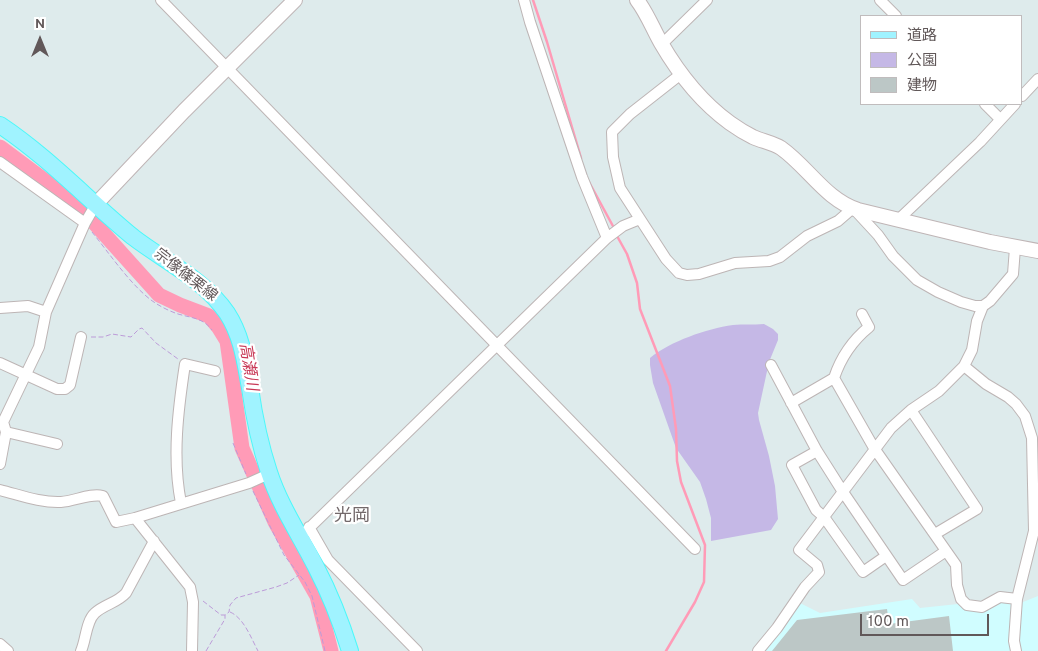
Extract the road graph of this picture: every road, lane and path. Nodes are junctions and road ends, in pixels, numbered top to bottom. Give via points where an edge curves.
1 (161, 0) edge
2 (295, 0) edge
3 (524, 0) edge
4 (637, 0) edge
5 (707, 0) edge
6 (880, 0) edge
7 (895, 15) edge
8 (662, 44) junction
9 (227, 68) junction
10 (681, 74) junction
11 (1038, 78) edge
12 (1023, 95) edge
13 (986, 105) edge
14 (1014, 105) edge
15 (1000, 119) junction
16 (0, 125) edge
17 (0, 162) edge
18 (94, 207) junction
19 (853, 208) junction
20 (640, 219) junction
21 (898, 219) junction
22 (86, 222) junction
23 (607, 238) junction
24 (1015, 248) junction
25 (1038, 251) edge
26 (983, 306) junction
27 (0, 308) edge
28 (46, 312) junction
29 (862, 314) dead end
30 (212, 330) dead end
31 (81, 338) joint
32 (497, 346) junction
33 (0, 363) edge
34 (186, 364) junction
35 (770, 365) dead end
36 (964, 366) junction
37 (215, 371) dead end
38 (27, 374) junction
39 (834, 378) junction
40 (791, 403) junction
41 (911, 410) junction
42 (3, 429) edge
43 (233, 443) dead end
44 (57, 444) dead end
45 (874, 448) junction
46 (817, 451) junction
47 (0, 464) edge
48 (269, 474) junction
49 (249, 483) junction
50 (0, 490) edge
51 (843, 492) junction
52 (181, 503) junction
53 (824, 517) junction
54 (135, 518) junction
55 (1036, 532) edge
56 (304, 533) junction
57 (934, 534) junction
58 (154, 541) junction
59 (695, 549) dead end
60 (946, 551) junction
61 (886, 556) junction
62 (299, 575) junction
63 (192, 595) junction
64 (1017, 599) junction
65 (229, 612) junction
66 (225, 615) junction
67 (0, 644) edge
68 (8, 651) edge
69 (81, 651) edge
70 (192, 651) edge
71 (206, 651) edge
72 (258, 651) edge
73 (325, 651) edge
74 (350, 651) edge
75 (417, 651) edge
76 (758, 651) edge
77 (1016, 651) edge

1 - 9 street
2 - 9 street
3 - 23 street via 582,177
4 - 8 street
5 - 8 street
6 - 7 street
8 - 10 street
9 - 18 street
9 - 32 street
10 - 19 street via 711,109 753,137 780,147 826,190
10 - 20 street via 612,132 613,157 620,188
11 - 12 street
13 - 15 street
14 - 15 street
15 - 21 street
16 - 18 main road, 宗像篠栗線 via 40,155
17 - 22 street
18 - 22 street
18 - 48 main road, 宗像篠栗線 via 200,285 226,313 243,348 256,426
19 - 20 street via 780,257 769,261 735,263 687,275 673,268
19 - 21 street
19 - 26 street via 918,280 961,302
20 - 23 street
21 - 24 street
22 - 28 street
22 - 30 path via 150,299 177,314 207,323
23 - 32 street
24 - 25 street
24 - 26 street via 1013,274
26 - 36 street via 972,350
27 - 28 street via 28,306
28 - 38 street via 39,348
29 - 39 street via 870,327 854,339
31 - 34 path via 112,334 131,338 142,328 156,343
31 - 38 street via 70,385 65,389 57,389
32 - 56 street
32 - 59 street
33 - 38 street
34 - 37 street
34 - 52 street via 178,428
35 - 40 street
36 - 41 street via 939,391
36 - 55 street via 1016,404 1029,426
38 - 42 street via 3,422
39 - 40 street
39 - 45 street
40 - 46 street
41 - 45 street
41 - 57 street via 977,509
42 - 44 street
42 - 47 street
43 - 49 path
45 - 51 street
45 - 57 street
46 - 51 street
46 - 53 street via 792,465 816,510
48 - 49 street
48 - 56 main road, 宗像篠栗線 via 283,506
49 - 52 street
49 - 62 path via 284,555
50 - 54 street via 48,502 96,494 103,496 116,522
51 - 53 street
51 - 61 street
52 - 54 street
53 - 61 street via 863,572
53 - 76 street via 799,550 819,572
54 - 58 street
55 - 64 street
56 - 74 main road, 宗像篠栗線
56 - 75 street
57 - 60 street
58 - 63 street via 190,587
58 - 69 street via 126,593 91,618
60 - 61 street via 903,580
60 - 64 street via 956,565 957,585 961,599 967,605 982,607 1000,597
62 - 65 path via 276,588 236,598
62 - 73 path via 312,596
63 - 66 path
63 - 70 street
64 - 77 street
65 - 66 path
65 - 72 path via 242,622
66 - 71 path
67 - 68 street

